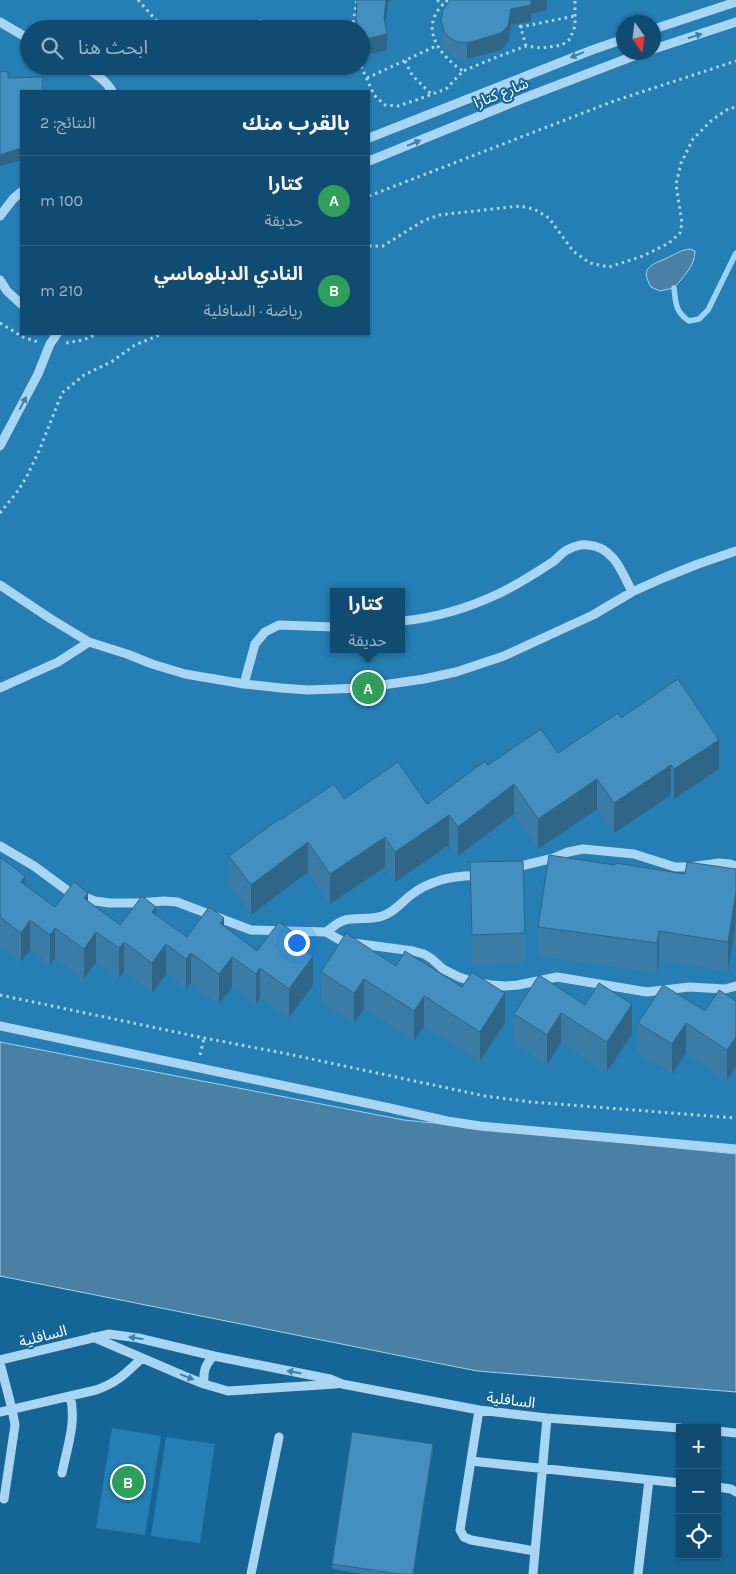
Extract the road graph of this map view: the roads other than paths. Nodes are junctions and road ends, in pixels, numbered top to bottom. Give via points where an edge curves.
1 (736, 2) edge
2 (0, 22) edge
3 (736, 22) edge
4 (661, 27) edge
5 (20, 34) edge
6 (616, 42) edge
7 (661, 47) edge
8 (623, 60) edge
9 (97, 75) edge
10 (111, 90) edge
11 (370, 138) edge
12 (370, 161) edge
13 (20, 193) edge
14 (0, 216) edge
15 (0, 280) edge
16 (0, 296) edge
17 (20, 303) edge
18 (56, 335) edge
19 (0, 446) edge
20 (736, 550) edge
21 (0, 585) edge
22 (632, 592) junction
23 (405, 621) edge
24 (330, 627) edge
25 (89, 642) junction
26 (244, 684) junction
27 (0, 688) edge
28 (0, 846) edge
29 (736, 866) edge
30 (501, 872) edge
31 (488, 876) edge
32 (326, 932) junction
33 (736, 986) edge
34 (0, 1026) edge
35 (736, 1149) edge
36 (92, 1337) junction
37 (214, 1356) junction
38 (141, 1359) junction
39 (0, 1362) edge
40 (204, 1384) junction
41 (342, 1384) junction
42 (70, 1396) junction
43 (12, 1409) junction
44 (480, 1410) junction
45 (0, 1412) edge
46 (547, 1418) junction
47 (676, 1428) edge
48 (721, 1431) edge
49 (736, 1432) edge
50 (279, 1437) dead end
51 (471, 1461) junction
52 (542, 1468) junction
53 (62, 1473) dead end
54 (649, 1480) junction
55 (676, 1483) edge
56 (721, 1488) edge
57 (736, 1492) edge
58 (4, 1499) dead end
59 (535, 1551) junction
60 (251, 1574) edge
61 (533, 1574) edge
62 (638, 1574) edge

1 - 4 street
2 - 5 street
7 -> 3 street
6 -> 11 street, شارع كتارا
12 -> 8 street, شارع كتارا
9 - 10 street
13 - 14 street
15 - 16 street via 3,288
15 - 17 street
19 -> 18 street
20 - 22 street
21 - 25 street
22 - 23 street via 612,556 597,547 580,545 568,549 521,582 496,594 460,608
22 - 26 street via 593,615 504,656 432,678 347,689 308,690
24 - 26 street via 279,625 265,632 255,644
25 - 26 street via 185,674
25 - 27 street via 58,662
28 - 32 street via 68,891 110,904 177,902 251,930
29 - 30 street via 719,863 675,867 634,854 583,850
31 - 32 street via 440,880 412,894 386,915 344,920
32 - 33 street via 353,943 424,954 459,977 491,985 518,985 557,976 647,992
34 - 35 street via 447,1121 512,1130
37 -> 36 street, السافلية via 138,1338 109,1334
36 - 38 street, السافلية
36 - 39 street, السافلية
37 - 40 street via 205,1368
41 -> 37 street, السافلية
38 -> 40 street, السافلية
38 - 42 street via 111,1385
39 - 43 street
40 - 41 street, السافلية via 228,1391
41 - 44 street, السافلية
42 - 43 street
42 - 53 street via 73,1421
43 - 45 street
43 - 58 street via 15,1425
44 - 46 street, السافلية
44 - 51 street
46 - 47 street, السافلية
46 - 52 street
48 - 49 street
50 - 60 street
51 - 52 street
51 - 59 street via 461,1534 471,1540
52 - 54 street
52 - 59 street
54 - 55 street
54 - 62 street
56 - 57 street
59 - 61 street

